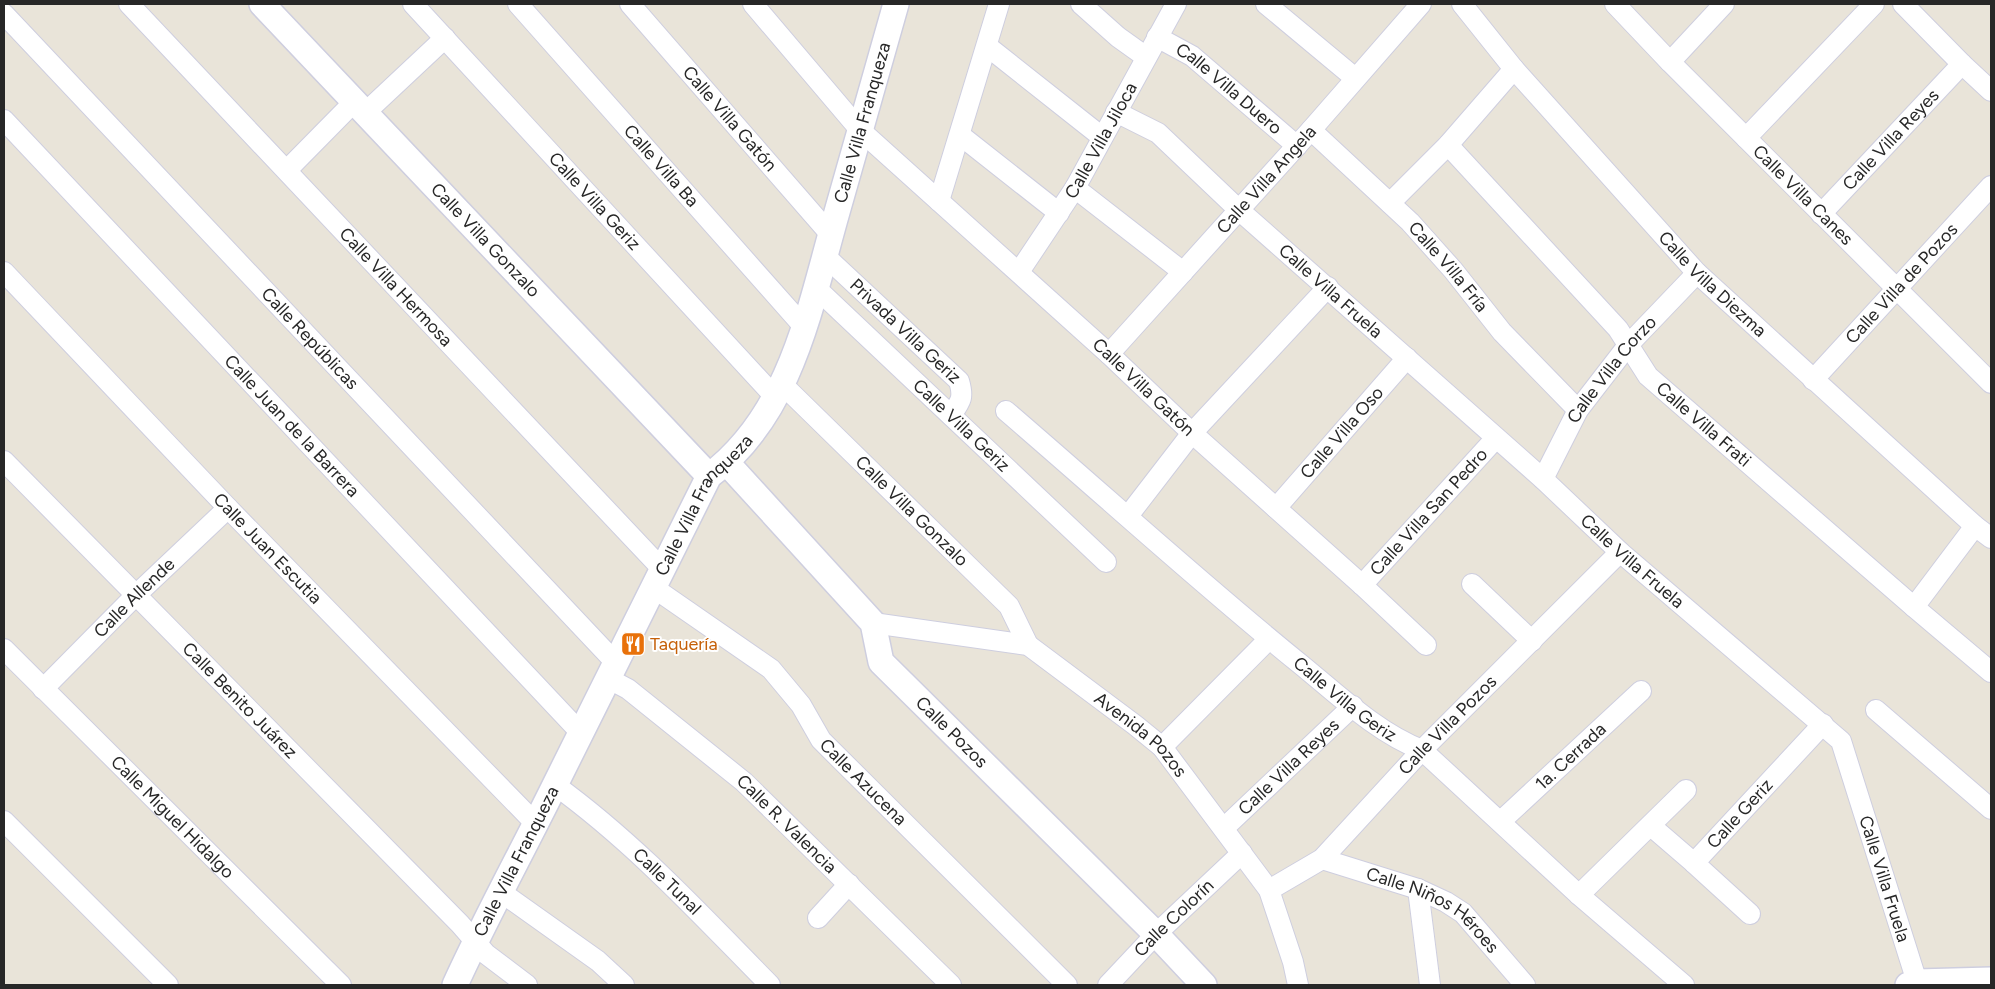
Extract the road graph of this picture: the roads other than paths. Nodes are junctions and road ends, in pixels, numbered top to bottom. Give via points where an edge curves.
1 (129, 4) edge
2 (262, 4) edge
3 (413, 4) edge
4 (518, 4) edge
5 (630, 4) edge
6 (753, 4) edge
7 (896, 4) edge
8 (1000, 4) edge
9 (1081, 4) edge
10 (1176, 4) edge
11 (1266, 4) edge
12 (1421, 4) edge
13 (1462, 4) edge
14 (1615, 4) edge
15 (1724, 4) edge
16 (1874, 4) edge
17 (1902, 4) edge
18 (4, 14) edge
19 (1157, 37) junction
20 (444, 38) junction
21 (987, 46) junction
22 (1146, 57) junction
23 (1670, 62) junction
24 (1962, 64) junction
25 (1514, 69) junction
26 (1355, 78) junction
27 (1991, 91) edge
28 (360, 106) junction
29 (1116, 112) junction
30 (4, 120) edge
31 (860, 130) junction
32 (1311, 130) junction
33 (960, 135) junction
34 (1102, 137) junction
35 (1746, 138) junction
36 (1448, 145) junction
37 (1297, 146) junction
38 (287, 170) junction
39 (1991, 186) edge
40 (1075, 188) junction
41 (939, 201) junction
42 (1390, 203) junction
43 (1239, 210) junction
44 (1059, 213) junction
45 (1821, 214) junction
46 (828, 245) junction
47 (4, 272) edge
48 (1019, 272) junction
49 (1183, 272) junction
50 (1697, 272) junction
51 (1328, 287) junction
52 (816, 288) junction
53 (1896, 289) junction
54 (805, 328) junction
55 (1629, 344) junction
56 (1109, 354) junction
57 (1407, 358) junction
58 (1813, 380) junction
59 (1991, 383) edge
60 (780, 391) junction
61 (1578, 410) junction
62 (1006, 411) dead end
63 (951, 415) junction
64 (1192, 434) junction
65 (1496, 438) junction
66 (4, 461) edge
67 (718, 470) junction
68 (1542, 478) junction
69 (228, 508) junction
70 (1276, 508) junction
71 (1128, 516) junction
72 (1975, 526) junction
73 (1991, 538) edge
74 (1620, 552) junction
75 (1106, 562) dead end
76 (658, 579) junction
77 (1472, 584) dead end
78 (1362, 585) junction
79 (136, 595) junction
80 (1914, 608) junction
81 (873, 622) junction
82 (1269, 639) junction
83 (1532, 641) junction
84 (1028, 645) junction
85 (1426, 645) dead end
86 (4, 649) edge
87 (613, 671) junction
88 (1991, 672) edge
89 (43, 689) junction
90 (1641, 691) dead end
91 (1353, 706) junction
92 (1876, 710) dead end
93 (1823, 724) junction
94 (580, 732) junction
95 (1162, 747) junction
96 (1422, 750) junction
97 (555, 786) junction
98 (1686, 790) dead end
99 (1991, 809) edge
100 (4, 821) edge
101 (1501, 821) junction
102 (535, 823) junction
103 (1651, 826) junction
104 (1224, 828) junction
105 (1242, 853) junction
106 (1322, 859) junction
107 (1694, 863) junction
108 (849, 884) junction
109 (1418, 889) junction
110 (1269, 890) junction
111 (501, 892) junction
112 (1579, 895) junction
113 (1750, 914) dead end
114 (818, 918) dead end
115 (1156, 934) junction
116 (475, 940) junction
117 (1991, 980) edge
118 (1912, 984) edge
119 (168, 985) edge
120 (341, 985) edge
121 (455, 985) edge
122 (527, 985) edge
123 (624, 985) edge
124 (770, 985) edge
125 (952, 985) edge
126 (1067, 985) edge
127 (1108, 985) edge
128 (1204, 985) edge
129 (1298, 985) edge
130 (1430, 985) edge
131 (1525, 985) edge
132 (1684, 985) edge

1 - 38 street, Calle Villa Hermosa
2 - 28 street, Calle Villa Gonzalo
3 - 20 street, Calle Villa Geriz
4 - 54 street, Calle Villa Ba
5 - 46 street, Calle Villa Gatón
6 - 31 street
7 - 31 street, Calle Villa Franqueza
8 - 21 street
9 - 22 street
10 - 19 street, Calle Villa Jiloca
11 - 26 street
12 - 26 street, Calle Villa Angela
13 - 25 street, Calle Villa Diezma
14 - 23 street, Calle Villa Canes
15 - 23 street
16 - 35 street
17 - 24 street
18 - 87 street, Calle Repúblicas
19 - 22 street, Calle Villa Jiloca
19 - 37 street, Calle Villa Duero via 1192,56
20 - 28 street
20 - 60 street, Calle Villa Geriz
21 - 33 street
21 - 34 street
22 - 29 street, Calle Villa Jiloca
23 - 35 street, Calle Villa Canes
24 - 27 street
24 - 45 street, Calle Villa Reyes
25 - 36 street
25 - 50 street, Calle Villa Diezma
26 - 32 street, Calle Villa Angela
28 - 38 street
28 - 67 street, Calle Villa Gonzalo
29 - 34 street, Calle Villa Jiloca
29 - 43 street, Calle Villa Fruela via 1158,133
30 - 94 street, Calle Juan de la Barrera
31 - 41 street, Calle Villa Gatón
31 - 46 street, Calle Villa Franqueza
32 - 37 street, Calle Villa Angela
32 - 42 street, Calle Villa Fría
33 - 41 street
33 - 44 street
34 - 40 street, Calle Villa Jiloca
35 - 45 street, Calle Villa Canes
36 - 42 street
36 - 55 street, Calle Villa Frati
37 - 43 street, Calle Villa Angela
38 - 76 street, Calle Villa Hermosa
39 - 53 street, Calle Villa de Pozos
40 - 44 street, Calle Villa Jiloca
40 - 49 street
41 - 48 street, Calle Villa Gatón
42 - 61 street, Calle Villa Fría via 1452,270 1502,332
43 - 49 street, Calle Villa Angela
43 - 51 street, Calle Villa Fruela
44 - 48 street, Calle Villa Jiloca
45 - 53 street, Calle Villa Canes
46 - 52 street, Calle Villa Franqueza
46 - 63 street, Privada Villa Geriz via 958,381 962,392 960,402
47 - 69 street, Calle Juan Escutia
48 - 56 street, Calle Villa Gatón
49 - 56 street, Calle Villa Angela
50 - 55 street, Calle Villa Corzo
50 - 58 street, Calle Villa Diezma
51 - 57 street, Calle Villa Fruela
51 - 64 street
52 - 54 street, Calle Villa Franqueza
52 - 63 street, Calle Villa Geriz
53 - 58 street, Calle Villa de Pozos
53 - 59 street, Calle Villa Canes
54 - 60 street, Calle Villa Franqueza
55 - 61 street, Calle Villa Corzo
55 - 80 street, Calle Villa Frati via 1648,376
56 - 64 street, Calle Villa Gatón
57 - 65 street, Calle Villa Fruela
57 - 70 street, Calle Villa Oso
58 - 72 street, Calle Villa Diezma
60 - 67 street, Calle Villa Franqueza via 750,438
60 - 84 street, Calle Villa Gonzalo via 1009,606
61 - 68 street, Calle Villa Corzo
62 - 71 street, Calle Villa Geriz
63 - 75 street, Calle Villa Geriz
64 - 70 street, Calle Villa Gatón
64 - 71 street
65 - 68 street, Calle Villa Fruela
65 - 78 street, Calle Villa San Pedro
66 - 79 street, Calle Benito Juárez
67 - 76 street, Calle Villa Franqueza
67 - 81 street
68 - 74 street, Calle Villa Fruela
69 - 79 street, Calle Allende
69 - 102 street, Calle Juan Escutia
70 - 78 street, Calle Villa Gatón
71 - 82 street, Calle Villa Geriz
72 - 73 street, Calle Villa Diezma
72 - 80 street
74 - 83 street, Calle Villa Pozos
74 - 93 street, Calle Villa Fruela
76 - 87 street, Calle Villa Franqueza
76 - 126 street, Calle Azucena via 772,669 801,705 821,740
77 - 83 street
78 - 85 street, Calle Villa Gatón
79 - 89 street, Calle Allende
79 - 116 street, Calle Benito Juárez
80 - 88 street, Calle Villa Frati
81 - 84 street, Avenida Pozos
81 - 115 street, Calle Pozos via 881,662
82 - 91 street, Calle Villa Geriz
82 - 95 street
83 - 96 street, Calle Villa Pozos
84 - 95 street, Avenida Pozos
86 - 89 street, Calle Miguel Hidalgo
87 - 94 street, Calle Villa Franqueza
87 - 108 street, Calle R. Valencia via 628,689 744,782
89 - 120 street, Calle Miguel Hidalgo
90 - 101 street, 1a. Cerrada
91 - 96 street, Calle Villa Geriz via 1402,742
91 - 104 street, Calle Villa Reyes
92 - 99 street
93 - 107 street, Calle Geriz
93 - 118 street, Calle Villa Fruela via 1841,741
94 - 97 street, Calle Villa Franqueza
95 - 104 street, Avenida Pozos
96 - 101 street, Calle Villa Geriz
96 - 106 street, Calle Villa Pozos
97 - 102 street, Calle Villa Franqueza
97 - 124 street, Calle Tunal via 635,849
98 - 103 street
100 - 119 street
101 - 112 street, Calle Villa Geriz
102 - 111 street, Calle Villa Franqueza
103 - 107 street, Calle Geriz
103 - 112 street
104 - 105 street, Avenida Pozos
105 - 110 street, Avenida Pozos
105 - 115 street, Calle Colorín
106 - 109 street, Calle Niños Héroes
106 - 110 street, Calle Villa Pozos
107 - 113 street
108 - 114 street
108 - 125 street, Calle R. Valencia
109 - 130 street
109 - 131 street, Calle Niños Héroes via 1464,913
110 - 129 street, Avenida Pozos
111 - 116 street, Calle Villa Franqueza
111 - 123 street via 598,961
112 - 132 street, Calle Villa Geriz
115 - 127 street, Calle Colorín
115 - 128 street, Calle Pozos
116 - 121 street, Calle Villa Franqueza
116 - 122 street, Calle Benito Juárez via 486,954
117 - 118 street

